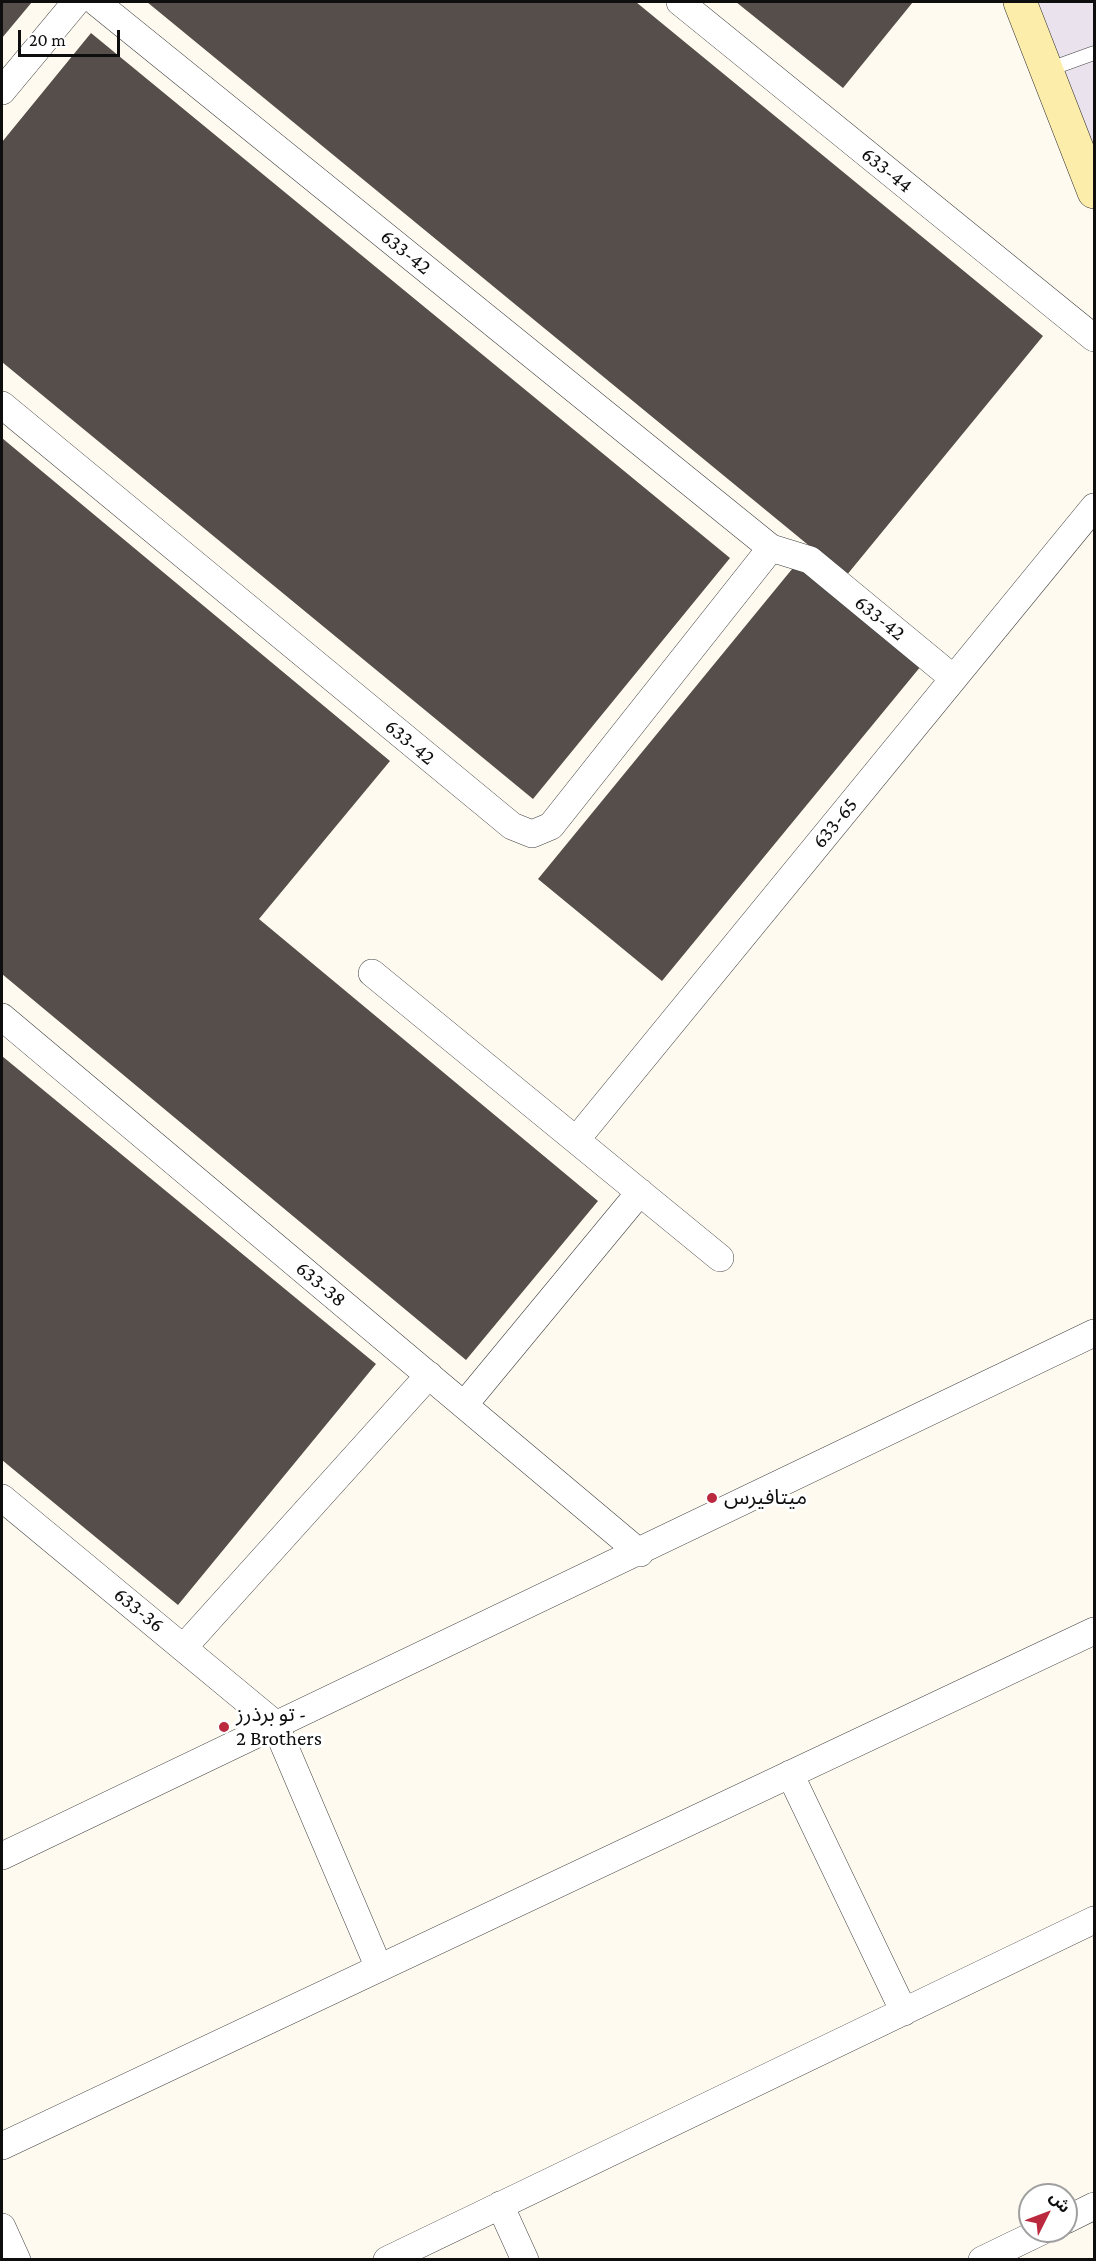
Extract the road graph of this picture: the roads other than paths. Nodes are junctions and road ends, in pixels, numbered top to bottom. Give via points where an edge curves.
1 (76, 2) edge
2 (96, 2) edge
3 (680, 2) edge
4 (1020, 2) edge
5 (1095, 53) edge
6 (1047, 70) junction
7 (2, 91) edge
8 (1095, 192) edge
9 (1095, 338) edge
10 (2, 405) edge
11 (1095, 507) edge
12 (771, 548) junction
13 (954, 678) junction
14 (372, 973) dead end
15 (2, 1017) edge
16 (576, 1140) junction
17 (639, 1192) junction
18 (720, 1258) dead end
19 (1095, 1333) edge
20 (429, 1375) junction
21 (464, 1404) junction
22 (2, 1498) edge
23 (640, 1553) junction
24 (1095, 1631) edge
25 (184, 1647) junction
26 (275, 1724) junction
27 (790, 1774) junction
28 (2, 1856) edge
29 (1095, 1920) edge
30 (379, 1968) junction
31 (904, 2012) junction
32 (2, 2146) edge
33 (500, 2205) junction
34 (1095, 2206) edge
35 (1078, 2214) edge
36 (2, 2227) edge
37 (1018, 2242) edge
38 (17, 2259) edge
39 (387, 2259) edge
40 (525, 2259) edge
41 (982, 2259) edge

1 - 7 street
2 - 12 street, 633-42
3 - 9 street, 633-44
4 - 6 street
5 - 6 lane
6 - 8 street
10 - 12 street, 633-42 via 512,826 532,834 551,826
11 - 13 street, 633-65
12 - 13 street, 633-42 via 810,560
13 - 16 street, 633-65
14 - 16 street
15 - 20 street, 633-38
16 - 17 street
17 - 18 street
17 - 21 street
19 - 23 street
20 - 21 street, 633-38
20 - 25 street
21 - 23 street, 633-38
22 - 25 street, 633-36
23 - 26 street
24 - 27 street
25 - 26 street, 633-36
26 - 28 street
26 - 30 street
27 - 30 street
27 - 31 street
29 - 31 street
30 - 32 street
31 - 33 street
33 - 39 street
33 - 40 street
34 - 35 street
36 - 38 street
37 - 41 street

